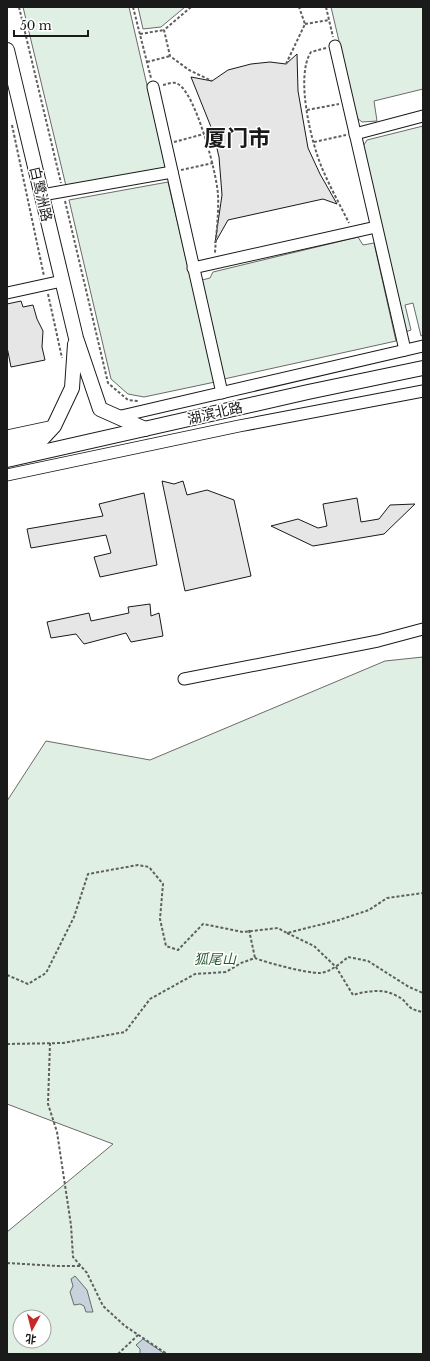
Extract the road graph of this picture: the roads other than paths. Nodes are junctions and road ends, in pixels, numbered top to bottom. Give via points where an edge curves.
1 (335, 46) road end
2 (7, 50) edge
3 (153, 87) road end
4 (423, 116) edge
5 (355, 134) junction
6 (172, 172) junction
7 (42, 194) junction
8 (376, 227) junction
9 (193, 268) junction
10 (62, 281) junction
11 (7, 293) edge
12 (76, 338) junction
13 (423, 346) edge
14 (405, 350) junction
15 (423, 368) edge
16 (423, 391) edge
17 (222, 393) junction
18 (117, 417) junction
19 (54, 426) junction
20 (145, 429) junction
21 (7, 436) edge
22 (7, 448) edge
23 (7, 460) edge
24 (7, 475) edge
25 (423, 629) edge
26 (184, 679) dead end

1 - 5 street
2 - 7 main road, 白鹭洲路
3 - 6 street
4 - 5 street
5 - 8 street
6 - 7 street
6 - 9 street
7 - 10 main road, 白鹭洲路
8 - 9 street
8 - 14 street
9 - 17 street
10 - 11 street
10 - 12 main road, 白鹭洲路
12 - 18 main road, 白鹭洲路 via 100,409
12 - 19 main road, 白鹭洲路 via 72,388
13 - 14 street
14 - 17 street
15 - 20 main road, 湖滨北路
16 - 24 street via 239,426
17 - 18 street
18 - 20 main road, 白鹭洲路
19 - 21 street
19 - 22 main road, 白鹭洲路 via 41,440
20 - 23 main road, 湖滨北路
25 - 26 street via 378,641

